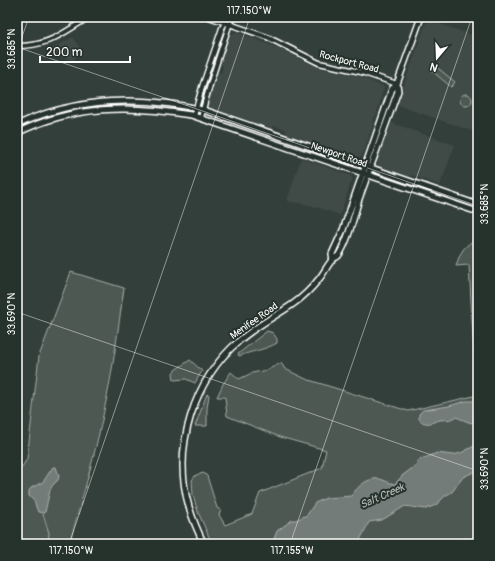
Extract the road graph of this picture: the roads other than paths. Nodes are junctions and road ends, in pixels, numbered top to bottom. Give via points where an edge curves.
1 (90, 17) edge
2 (209, 17) edge
3 (228, 17) edge
4 (232, 17) edge
5 (421, 17) edge
6 (227, 23) junction
7 (17, 46) edge
8 (397, 84) junction
9 (196, 108) junction
10 (203, 110) junction
11 (194, 116) junction
12 (201, 118) junction
13 (17, 125) edge
14 (17, 133) edge
15 (364, 166) junction
16 (371, 168) junction
17 (362, 172) junction
18 (368, 174) junction
19 (478, 205) edge
20 (478, 212) edge
21 (333, 260) junction
22 (204, 544) edge

1 - 7 street via 52,39 34,45
2 - 6 street, Rockport Road
3 - 6 street
4 - 6 street
5 - 8 main road, Menifee Road
6 - 8 street, Rockport Road via 267,37 319,63 361,72
6 - 9 street
6 - 10 street via 228,31
8 - 15 main road, Menifee Road via 392,89
8 - 16 main road, Menifee Road via 398,91
9 - 10 main road, Newport Road
9 - 11 street
9 - 13 main road, Newport Road via 130,101 84,104 45,114
10 - 12 street
10 - 15 main road, Newport Road
11 - 12 main road, Newport Road
11 - 14 main road, Newport Road via 147,109 104,109 46,121
12 - 17 main road, Newport Road
15 - 16 main road, Newport Road
15 - 17 main road, Menifee Road
16 - 18 main road, Menifee Road
16 - 19 main road, Newport Road
17 - 18 main road, Newport Road
17 - 21 main road, Menifee Road via 343,230 332,254
18 - 20 main road, Newport Road
18 - 21 main road, Menifee Road via 347,237
21 - 22 main road, Menifee Road via 316,282 294,303 233,346 214,368 196,402 186,436 184,472 189,507

